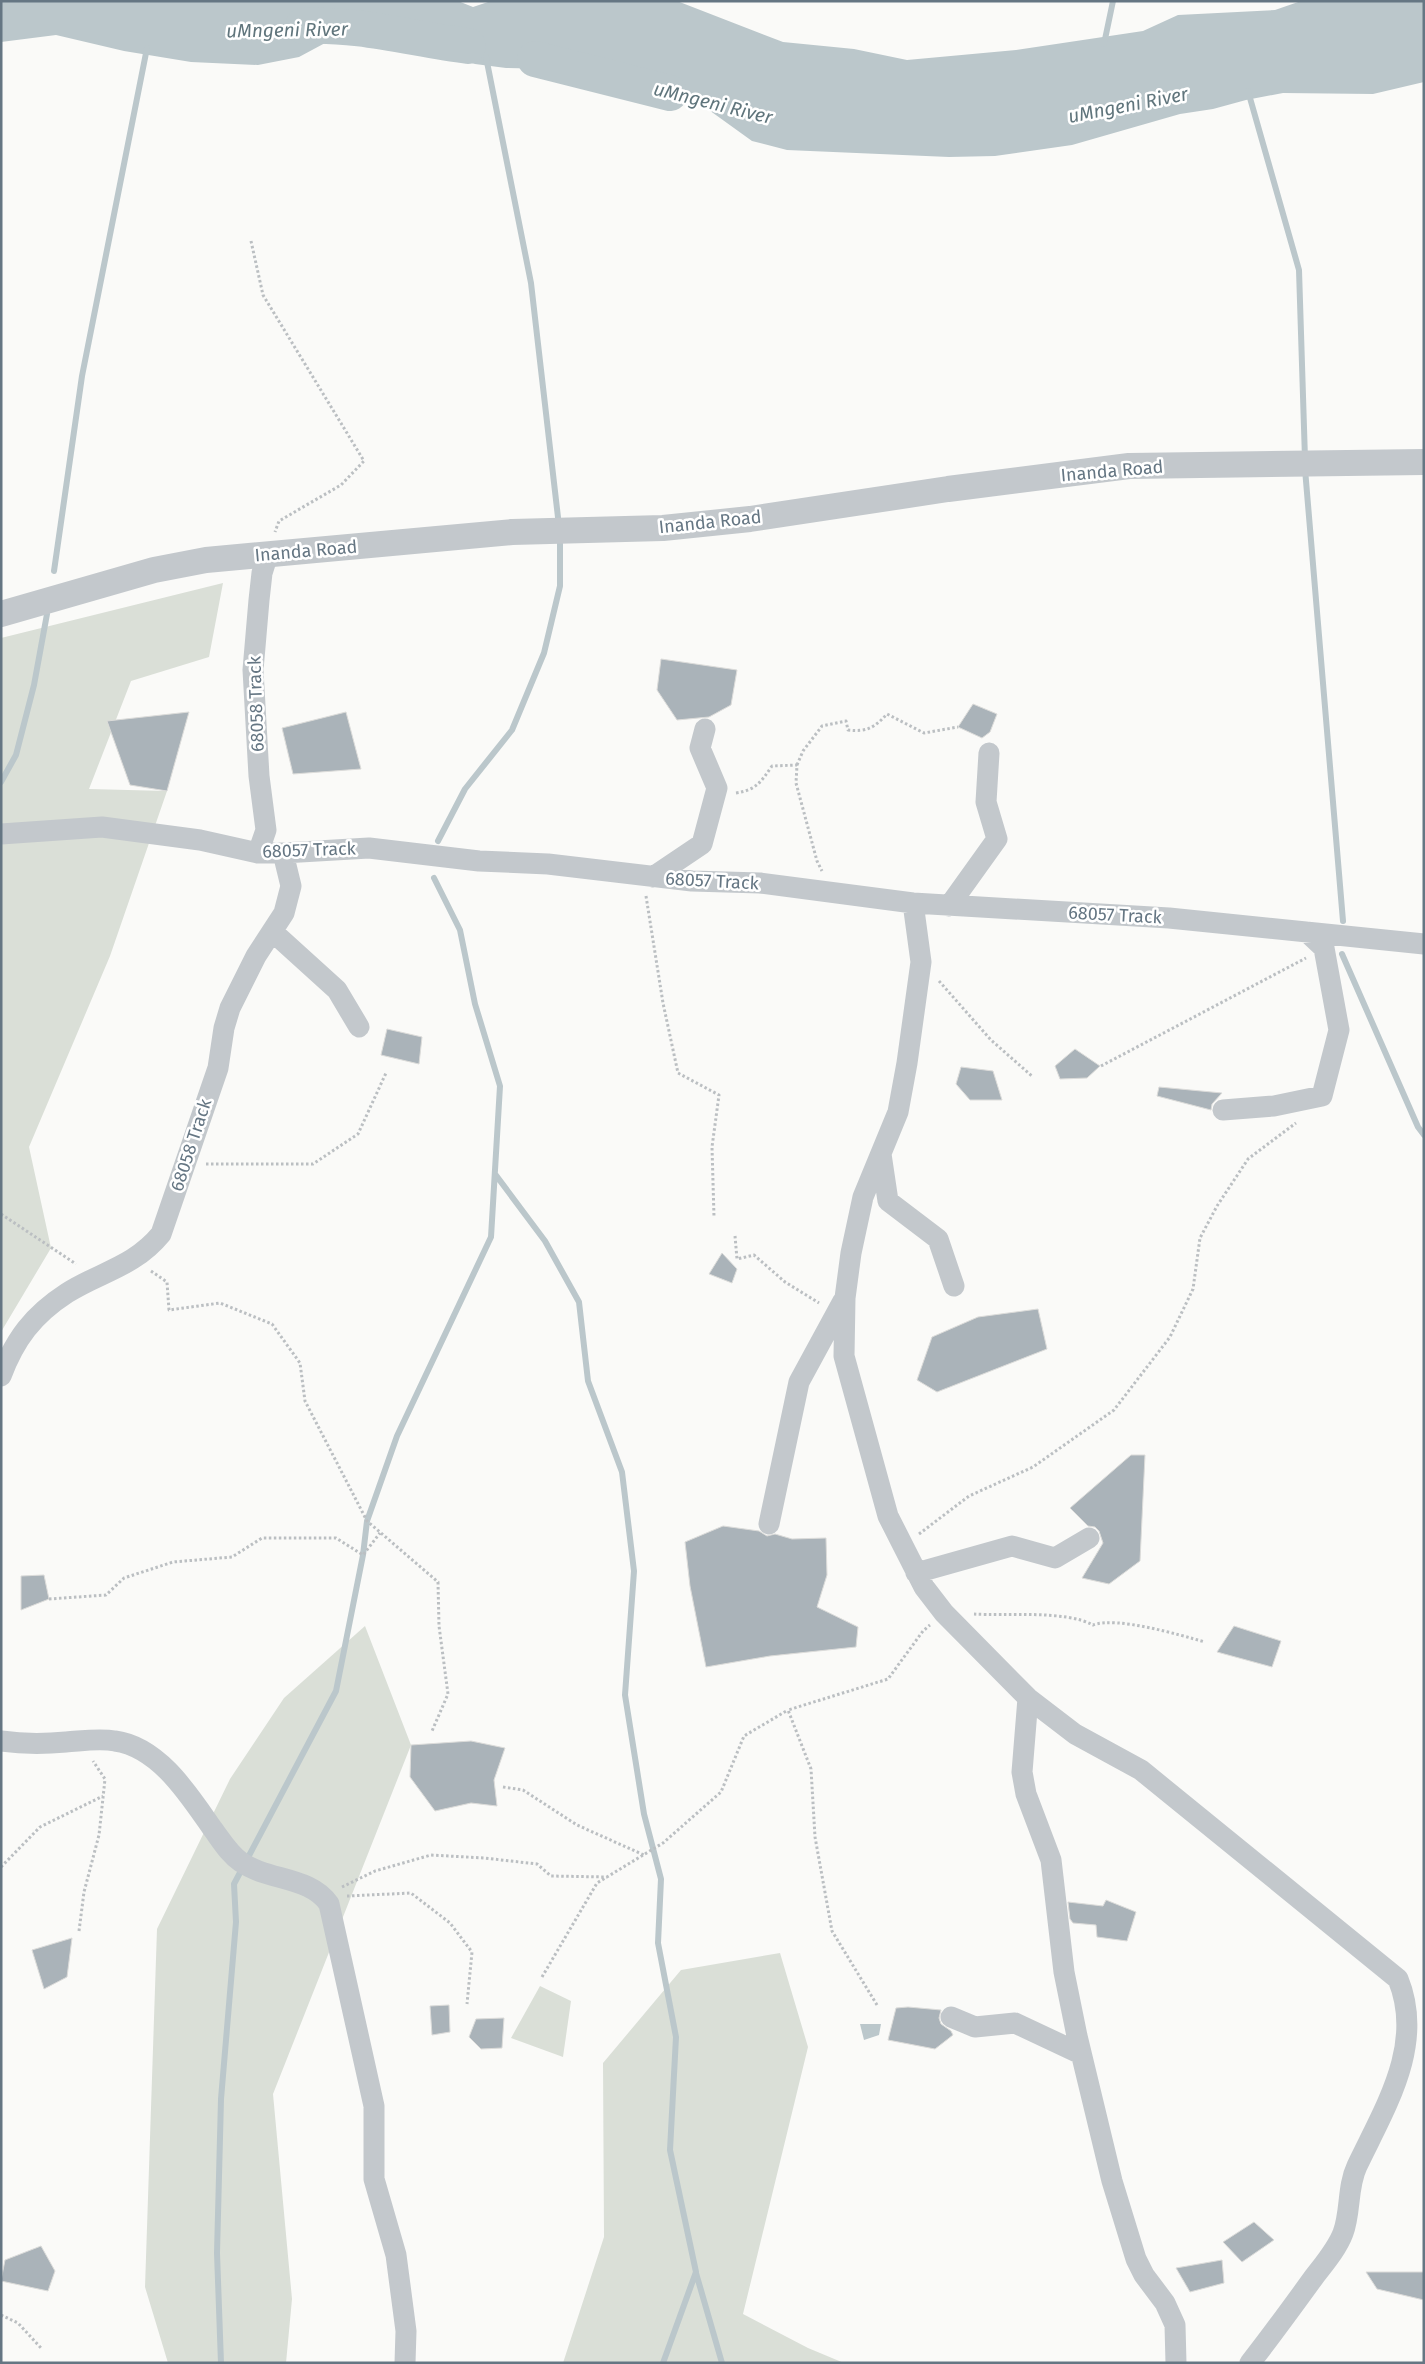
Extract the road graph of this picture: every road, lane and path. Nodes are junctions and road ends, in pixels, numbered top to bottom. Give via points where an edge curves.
1 (251, 241) dead end
2 (1424, 462) edge
3 (268, 554) junction
4 (1, 614) edge
5 (958, 727) dead end
6 (705, 729) dead end
7 (989, 753) dead end
8 (798, 765) junction
9 (715, 797) junction
10 (1, 834) edge
11 (258, 853) junction
12 (283, 854) junction
13 (648, 876) junction
14 (833, 893) junction
15 (913, 903) junction
16 (950, 906) junction
17 (273, 932) junction
18 (1307, 932) junction
19 (1424, 944) edge
20 (1324, 948) junction
21 (922, 962) junction
22 (359, 1028) dead end
23 (1100, 1066) dead end
24 (386, 1073) dead end
25 (1033, 1077) dead end
26 (1322, 1096) junction
27 (1223, 1110) dead end
28 (882, 1154) junction
29 (186, 1164) junction
30 (1, 1214) edge
31 (714, 1217) dead end
32 (735, 1236) dead end
33 (135, 1259) junction
34 (98, 1278) junction
35 (954, 1286) dead end
36 (841, 1306) junction
37 (1, 1376) edge
38 (769, 1524) dead end
39 (380, 1533) junction
40 (1089, 1538) dead end
41 (902, 1546) junction
42 (916, 1573) junction
43 (49, 1599) dead end
44 (944, 1613) junction
45 (1205, 1642) dead end
46 (1028, 1698) junction
47 (788, 1710) junction
48 (432, 1731) dead end
49 (1, 1741) edge
50 (81, 1741) junction
51 (503, 1787) dead end
52 (103, 1796) junction
53 (644, 1855) junction
54 (1, 1867) edge
55 (608, 1876) junction
56 (323, 1896) junction
57 (79, 1931) dead end
58 (542, 1977) dead end
59 (1398, 1979) junction
60 (1424, 1992) edge
61 (467, 2004) dead end
62 (877, 2005) dead end
63 (950, 2017) dead end
64 (1081, 2054) junction
65 (1, 2315) edge
66 (41, 2348) dead end
67 (405, 2363) edge
68 (1176, 2363) edge
69 (1250, 2363) edge

1 - 3 path via 263,295 364,461 341,485 279,522
2 - 3 street, Inanda Road via 1129,466 663,528 512,532
3 - 4 street, Inanda Road via 206,560 154,570
3 - 11 street, 68058 Track via 261,582 253,662 259,776 266,830
5 - 8 path via 924,733 887,714 864,732 848,730 846,721 822,726 803,751
6 - 9 street via 700,748 718,788
7 - 16 street via 986,802 997,839
8 - 9 path via 772,766 750,791
8 - 14 path via 796,783 817,861
9 - 13 street via 702,844
10 - 11 street, 68057 Track via 102,827 200,840
11 - 12 street, 68057 Track
12 - 13 street, 68057 Track via 369,848
12 - 17 street, 68058 Track via 291,886 284,913
13 - 14 street, 68057 Track via 760,883
13 - 31 path via 663,1003 678,1073 719,1095 712,1147
14 - 15 street, 68057 Track
15 - 16 street, 68057 Track
15 - 21 street
16 - 18 street, 68057 Track via 1169,918
17 - 22 street via 337,990
17 - 29 street, 68058 Track via 256,956 230,1008 218,1068
18 - 19 street, 68057 Track
18 - 20 street
20 - 23 path
20 - 26 street via 1340,1030
21 - 25 path via 991,1040
21 - 28 street via 898,1112
24 - 29 path via 358,1134 313,1164
26 - 27 street via 1274,1106
26 - 41 path via 1290,1129 1248,1159 1200,1238 1193,1289 1170,1337 1114,1410 1033,1467 970,1496
28 - 35 street via 888,1201 938,1239
28 - 36 street via 863,1197
29 - 33 street, 68058 Track via 161,1234
30 - 34 path
32 - 36 path via 737,1259 754,1255 785,1282
33 - 34 street, 68058 Track
33 - 39 path via 167,1282 169,1310 220,1303 272,1324 300,1363 305,1401 367,1521
34 - 37 street, 68058 Track via 67,1293 22,1332
36 - 38 street via 799,1382
36 - 41 street via 844,1356 888,1516
39 - 43 path via 362,1555 336,1538 262,1538 232,1557 173,1562 124,1578 106,1595
39 - 48 path via 438,1582 439,1626 448,1694
40 - 42 street via 1055,1558 1012,1546
41 - 42 street
42 - 44 street
44 - 45 path via 1032,1615 1084,1620 1093,1625 1103,1621
44 - 46 street
44 - 47 path via 923,1630 888,1679
46 - 59 street via 1075,1734 1141,1770
46 - 64 street via 1022,1772 1026,1794 1051,1860 1064,1972
47 - 53 path via 744,1736 721,1792 663,1844
47 - 62 path via 811,1769 814,1837 832,1931
49 - 50 street
50 - 52 path via 105,1779
50 - 56 street via 116,1741 148,1755 184,1788 236,1858 257,1872
51 - 53 path via 523,1790 576,1825
52 - 54 path via 40,1827
52 - 57 path via 100,1835 84,1892
53 - 55 path
55 - 56 path via 550,1876 537,1864 431,1855 375,1871
55 - 58 path via 597,1883
56 - 61 path via 411,1893 450,1923 472,1952
56 - 67 street via 332,1915 374,2106 374,2178 396,2255 406,2331
59 - 60 street
59 - 69 street via 1415,2008 1420,2030 1420,2050 1412,2072 1404,2091 1358,2165 1352,2180 1343,2233
63 - 64 street via 975,2027 1015,2023
64 - 68 street via 1112,2181 1136,2259 1165,2303 1174,2326
65 - 66 path via 18,2323

